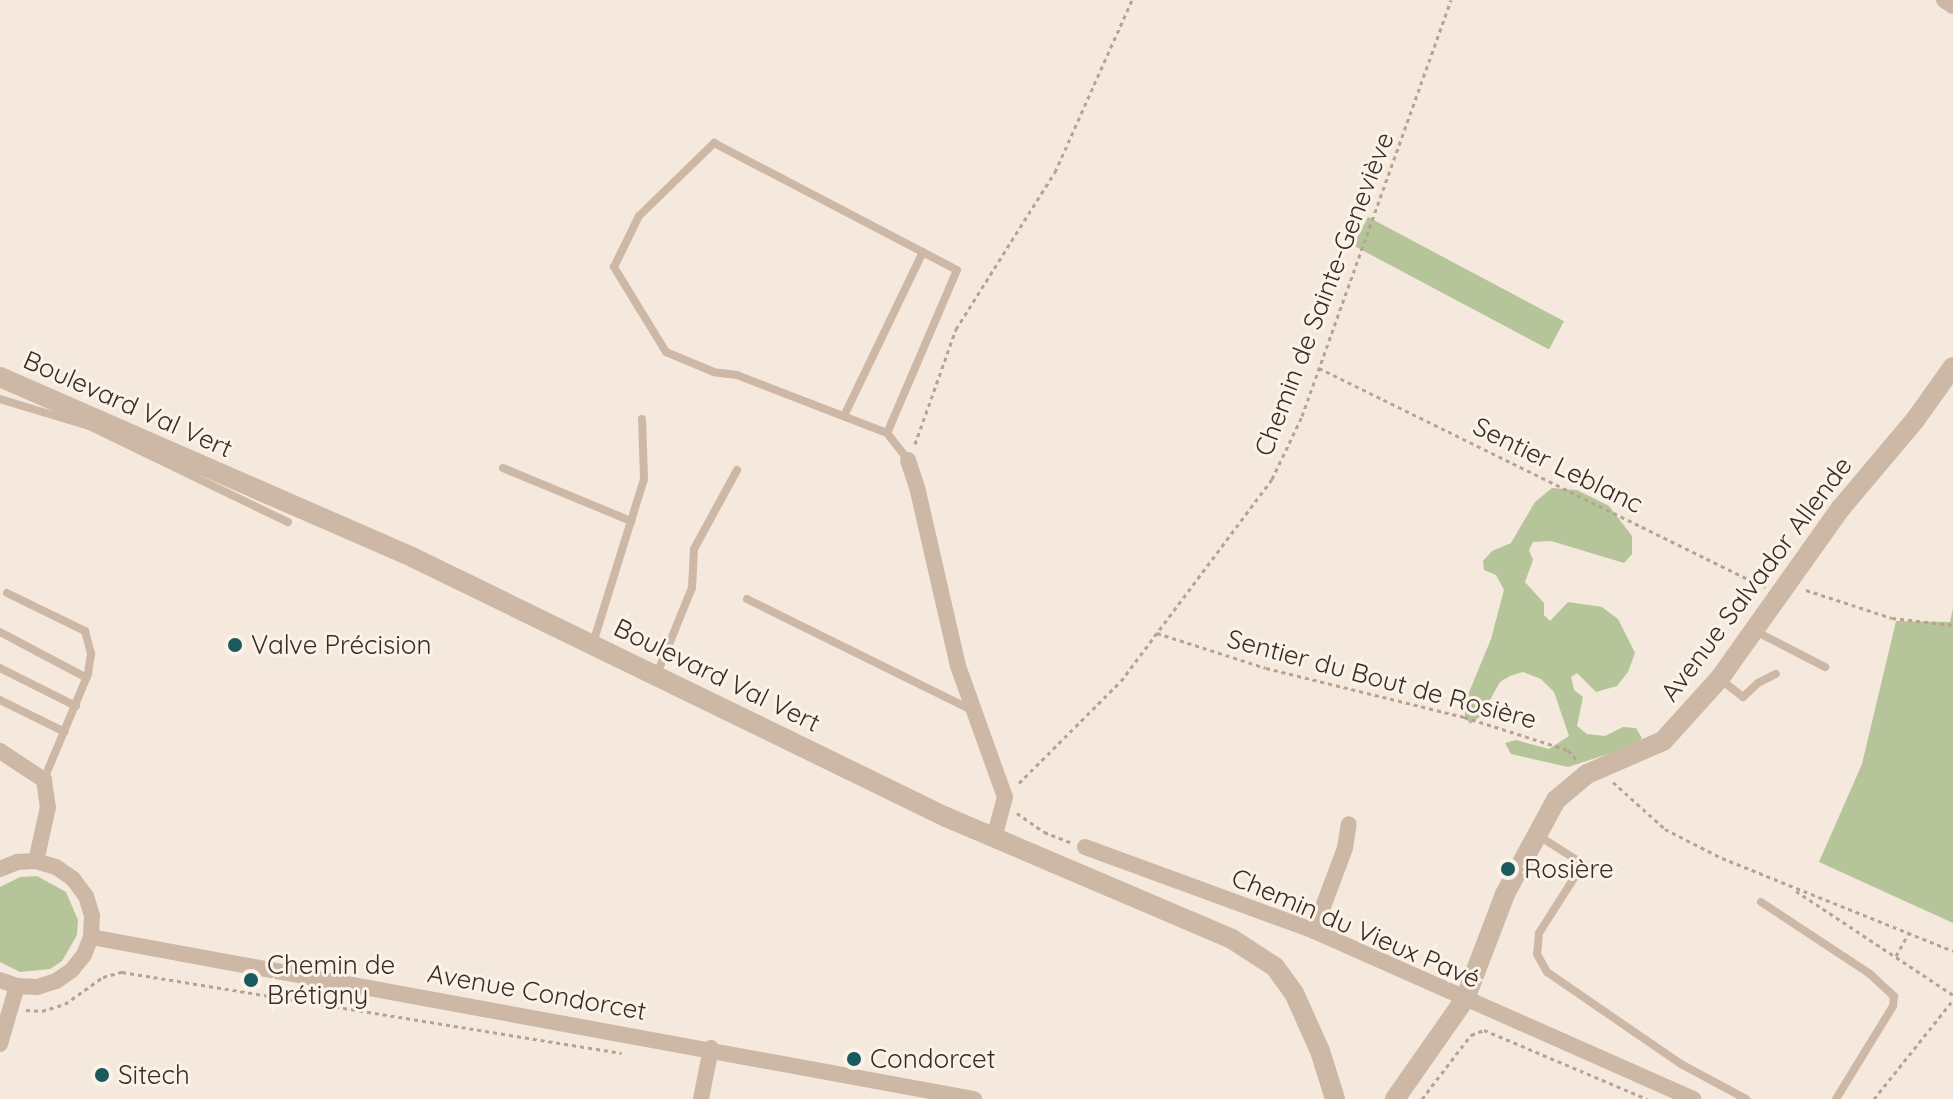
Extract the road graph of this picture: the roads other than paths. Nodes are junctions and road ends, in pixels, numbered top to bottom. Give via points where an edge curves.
1 (1944, 0) edge
2 (1953, 6) edge
3 (923, 252) junction
4 (1953, 367) edge
5 (0, 377) edge
6 (0, 399) edge
7 (844, 416) junction
8 (642, 419) dead end
9 (887, 433) junction
10 (908, 460) joint
11 (503, 468) dead end
12 (737, 470) dead end
13 (631, 521) junction
14 (288, 522) dead end
15 (7, 593) dead end
16 (747, 599) dead end
17 (1755, 631) junction
18 (0, 632) edge
19 (593, 644) junction
20 (1825, 667) dead end
21 (0, 668) edge
22 (1776, 674) dead end
23 (657, 675) junction
24 (87, 678) junction
25 (1720, 678) junction
26 (0, 700) edge
27 (76, 706) junction
28 (972, 710) junction
29 (65, 732) junction
30 (0, 751) edge
31 (44, 780) junction
32 (1349, 824) dead end
33 (1535, 833) junction
34 (994, 838) junction
35 (1085, 847) road end
36 (36, 861) junction
37 (0, 869) edge
38 (1761, 902) dead end
39 (1314, 931) junction
40 (91, 937) junction
41 (0, 980) edge
42 (17, 986) junction
43 (1465, 999) junction
44 (0, 1044) edge
45 (711, 1048) junction
46 (701, 1099) edge
47 (974, 1099) edge
48 (1335, 1099) edge
49 (1395, 1099) edge
50 (1694, 1099) edge
51 (1746, 1099) edge
52 (1836, 1099) edge

1 - 2 street
3 - 7 lane
3 - 7 lane via 714,143 639,216 626,241 614,267 666,352
3 - 9 lane via 957,270
4 - 17 street, Avenue Salvador Allende via 1841,508
5 - 19 street, Boulevard Val Vert via 414,558
6 - 14 lane via 89,426
7 - 9 lane
8 - 13 lane via 644,479
9 - 10 lane
10 - 28 street
11 - 13 lane
12 - 23 lane via 694,549 692,588
13 - 19 lane
15 - 24 lane via 85,631 91,654
16 - 28 lane
17 - 20 lane
17 - 25 street, Avenue Salvador Allende
18 - 24 lane
19 - 23 street, Boulevard Val Vert
21 - 27 lane
22 - 25 lane via 1743,697
23 - 34 street, Boulevard Val Vert
24 - 27 lane
25 - 33 street, Avenue Salvador Allende via 1663,741 1595,770 1556,800
26 - 29 lane
27 - 29 lane
28 - 34 street via 1005,797
29 - 31 lane
30 - 31 street
31 - 36 street via 48,807
32 - 39 street
33 - 43 street, Avenue Salvador Allende via 1499,908
33 - 51 lane via 1583,864 1539,933 1537,954 1547,972 1681,1064
34 - 48 street, Boulevard Val Vert via 1232,939 1275,967 1308,1023
35 - 39 street, Chemin du Vieux Pavé
36 - 37 street
36 - 40 street via 56,867 86,896
38 - 52 lane via 1870,974 1894,996 1893,1006
39 - 43 street, Chemin du Vieux Pavé
40 - 42 street via 84,955 56,981
40 - 45 street, Avenue Condorcet
41 - 42 street
42 - 44 street
43 - 49 street, Avenue Salvador Allende
43 - 50 street, Chemin du Vieux Pavé
45 - 46 street
45 - 47 street, Avenue Condorcet

